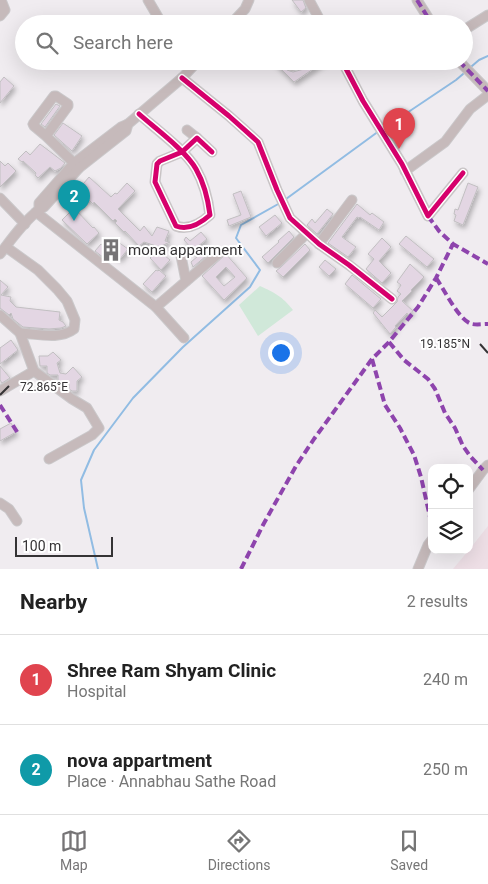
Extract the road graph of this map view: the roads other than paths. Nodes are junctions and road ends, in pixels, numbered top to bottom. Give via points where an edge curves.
1 (1, 0) edge
2 (148, 0) edge
3 (249, 0) edge
4 (309, 0) edge
5 (417, 0) edge
6 (157, 15) edge
7 (239, 15) edge
8 (317, 15) edge
9 (426, 15) edge
10 (488, 15) edge
11 (0, 16) edge
12 (473, 24) edge
13 (188, 70) edge
14 (347, 70) edge
15 (468, 70) edge
16 (182, 78) junction
17 (488, 91) edge
18 (488, 95) edge
19 (139, 114) junction
20 (188, 130) dead end
21 (46, 136) dead end
22 (197, 138) junction
23 (182, 152) junction
24 (212, 152) dead end
25 (76, 165) junction
26 (406, 171) junction
27 (463, 173) dead end
28 (0, 198) edge
29 (352, 200) dead end
30 (38, 211) junction
31 (25, 224) junction
32 (307, 233) junction
33 (319, 244) junction
34 (3, 250) edge
35 (180, 251) dead end
36 (219, 253) dead end
37 (277, 263) dead end
38 (186, 281) junction
39 (392, 299) dead end
40 (156, 307) junction
41 (0, 315) edge
42 (20, 332) junction
43 (184, 338) dead end
44 (34, 371) junction
45 (0, 391) edge
46 (49, 459) dead end
47 (488, 465) edge
48 (473, 484) edge
49 (0, 503) edge
50 (17, 521) dead end
51 (428, 545) edge
52 (418, 569) edge

1 - 11 street via 5,10
2 - 6 street
3 - 7 street
4 - 8 street
5 - 9 street
10 - 12 street
13 - 16 street
14 - 26 street
15 - 17 street
16 - 19 street
16 - 32 street via 258,142 290,218
18 - 26 street via 470,109 445,142
19 - 23 street
19 - 25 street
20 - 22 street
21 - 25 street
22 - 23 street
22 - 24 street
23 - 23 street via 196,169 207,195 210,215 200,224 182,228 176,226 155,182 157,164
25 - 30 street via 39,203
26 - 27 street via 428,216
28 - 31 street
29 - 33 street
30 - 31 street
30 - 40 street
31 - 34 street
32 - 33 street
32 - 37 street
33 - 39 street
34 - 42 street via 38,270 67,301 75,320 74,329 60,336
35 - 38 street
36 - 38 street
38 - 40 street
40 - 43 street
41 - 42 street
42 - 44 street
44 - 45 street
44 - 46 street via 87,408 99,428
47 - 48 street
49 - 50 street
51 - 52 street

